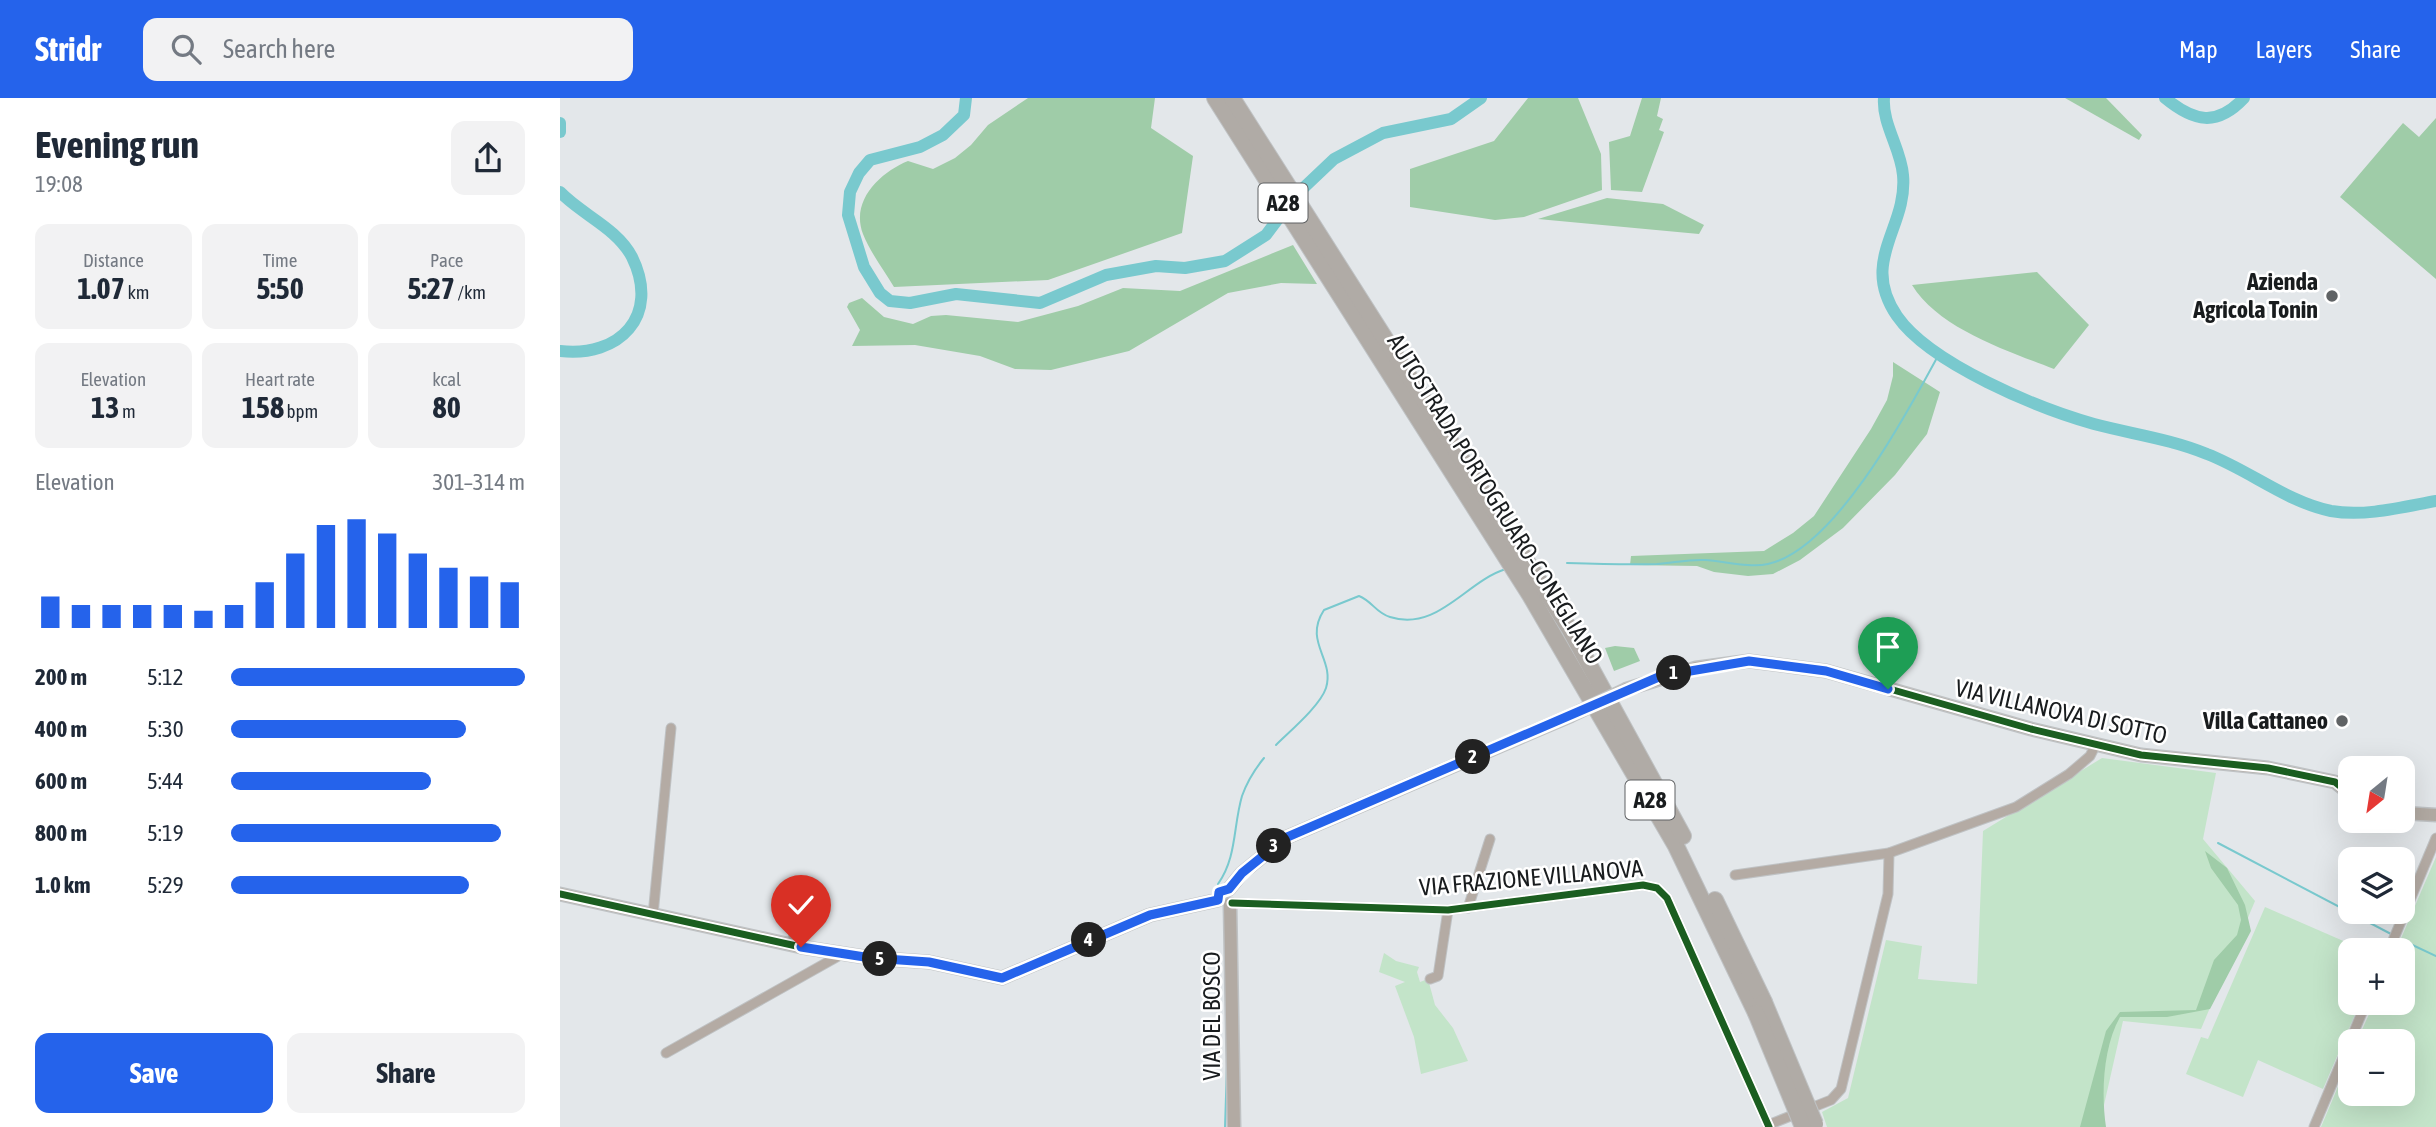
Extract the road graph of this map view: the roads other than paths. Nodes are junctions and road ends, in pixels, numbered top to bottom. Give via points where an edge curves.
1 (1214, 98) edge
2 (1232, 98) edge
3 (1355, 304) junction
4 (671, 728) dead end
5 (2096, 744) junction
6 (2338, 784) edge
7 (2415, 814) edge
8 (2436, 815) edge
9 (2436, 838) edge
10 (1490, 839) dead end
11 (1889, 853) junction
12 (1735, 875) dead end
13 (1229, 889) joint
14 (802, 891) dead end
15 (560, 894) edge
16 (1227, 902) junction
17 (1468, 908) junction
18 (1448, 910) junction
19 (653, 915) junction
20 (2394, 938) edge
21 (792, 944) junction
22 (842, 954) junction
23 (1430, 979) dead end
24 (2362, 1015) edge
25 (666, 1053) dead end
26 (1768, 1126) edge
27 (1812, 1126) edge
28 (1234, 1127) edge
29 (2314, 1127) edge

1 - 3 highway, AUTOSTRADA PORTOGRUARO-CONEGLIANO / A28
2 - 3 highway, AUTOSTRADA PORTOGRUARO-CONEGLIANO / A28
3 - 27 highway, AUTOSTRADA PORTOGRUARO-CONEGLIANO / A28, bridge via 1536,591 1619,713
4 - 19 street
5 - 6 street, VIA VILLANOVA DI SOTTO via 2141,755 2281,771
5 - 11 street, VIA VILLANOVA DI SOTTO via 2090,756 2069,774 2016,807
5 - 13 street, VIA VILLANOVA DI SOTTO, bridge via 1826,671 1749,661 1696,668 1627,690 1285,838
7 - 8 street
9 - 20 street
10 - 17 street
11 - 12 street, VIA VILLANOVA DI SOTTO
11 - 26 street via 1888,894 1841,1089 1831,1100
13 - 16 street, VIA DEL BOSCO via 1234,895
14 - 21 street
15 - 19 street, VIA FRAZIONE VILLANOVA
16 - 18 street, VIA FRAZIONE VILLANOVA
16 - 22 street, VIA FRAZIONE VILLANOVA via 1150,915 1002,978 929,962
16 - 28 street, VIA DEL BOSCO
17 - 18 street, VIA FRAZIONE VILLANOVA
17 - 26 street, VIA FRAZIONE VILLANOVA via 1643,885 1657,888 1667,898
18 - 23 street via 1438,976
19 - 21 street, VIA FRAZIONE VILLANOVA
21 - 22 street, VIA FRAZIONE VILLANOVA
22 - 25 street
24 - 29 street

